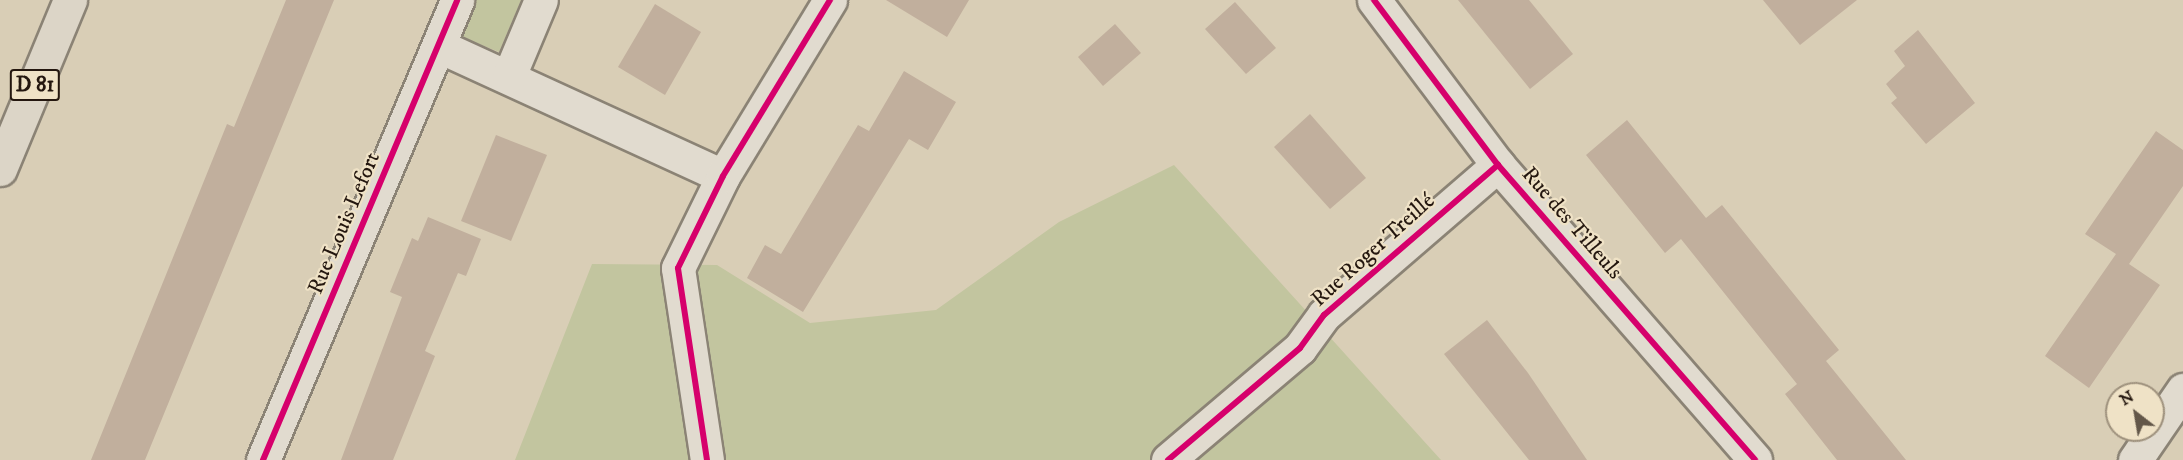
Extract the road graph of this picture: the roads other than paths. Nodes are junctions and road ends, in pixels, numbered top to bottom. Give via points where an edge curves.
1 (70, 0) edge
2 (457, 0) edge
3 (541, 0) edge
4 (830, 0) edge
5 (1374, 0) edge
6 (439, 46) junction
7 (509, 76) junction
8 (1498, 165) junction
9 (0, 169) edge
10 (723, 176) junction
11 (2183, 390) edge
12 (263, 460) edge
13 (707, 460) edge
14 (1168, 460) edge
15 (1755, 460) edge
16 (2135, 460) edge

1 - 9 main road, D 81
2 - 6 street, Rue Louis Lefort
3 - 7 street
4 - 10 street
5 - 8 street, Rue des Tilleuls
6 - 7 street
6 - 12 street, Rue Louis Lefort
7 - 10 street
8 - 14 street, Rue Roger Treillé via 1324,315 1300,348
8 - 15 street, Rue des Tilleuls
10 - 13 street via 678,268
11 - 16 street

